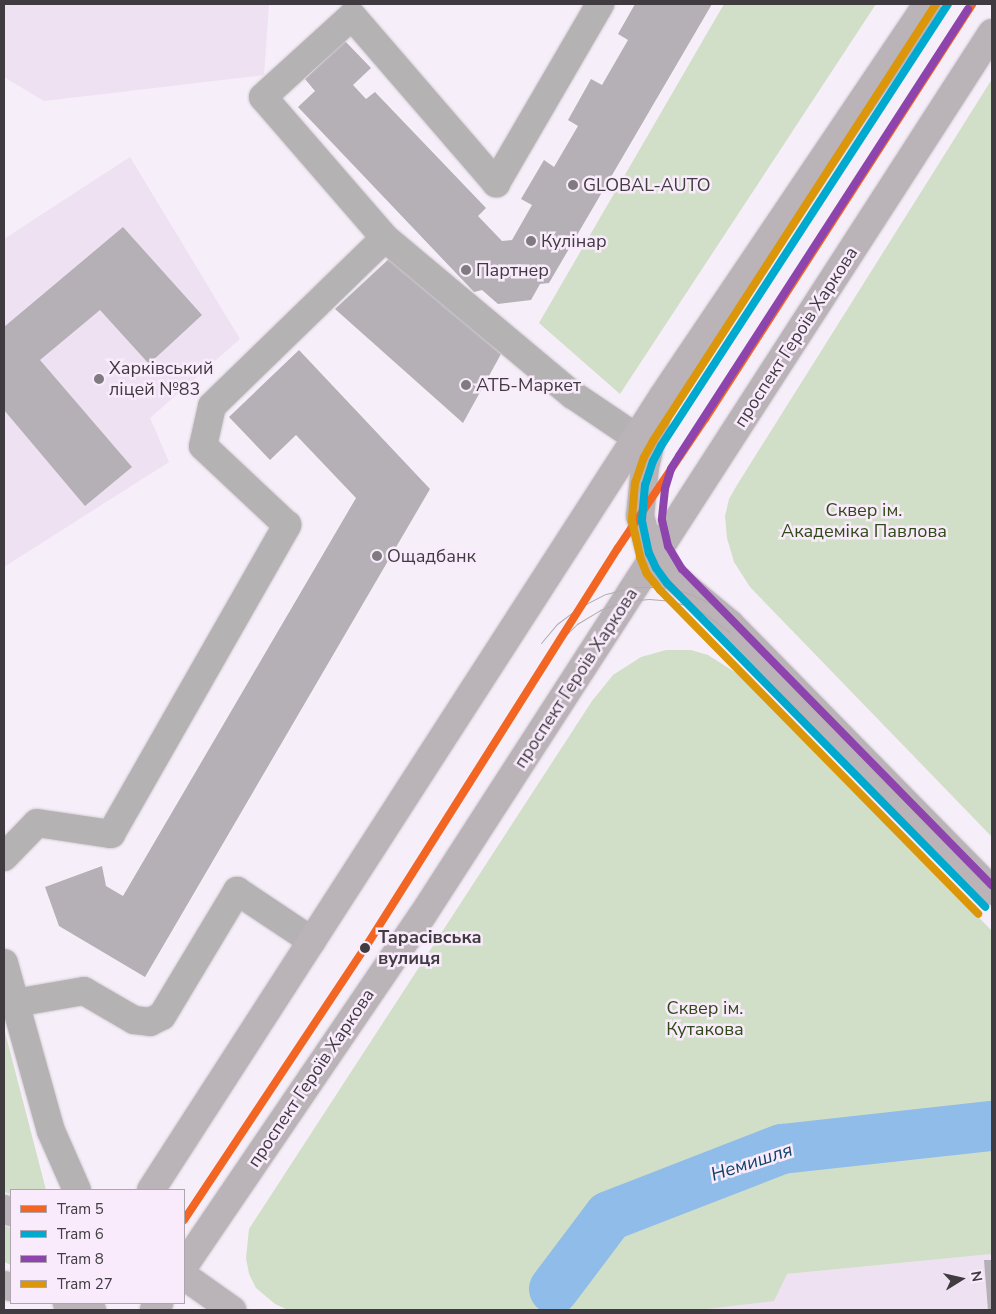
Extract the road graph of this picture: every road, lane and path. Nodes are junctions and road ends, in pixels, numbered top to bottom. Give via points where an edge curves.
1 (600, 4) edge
2 (927, 4) edge
3 (992, 33) edge
4 (385, 238) junction
5 (663, 396) junction
6 (637, 438) junction
7 (652, 559) junction
8 (4, 857) edge
9 (992, 891) edge
10 (312, 941) junction
11 (4, 963) edge
12 (15, 1002) junction
13 (76, 1189) edge
14 (152, 1189) edge
15 (185, 1265) edge
16 (185, 1277) edge
17 (185, 1299) edge
18 (227, 1307) edge

1 - 4 street via 496,184 352,16 263,98
2 - 5 main road
3 - 7 main road, проспект Героїв Харкова
4 - 6 street via 573,394
4 - 8 street via 212,406 203,446 287,525 111,834 37,823
5 - 6 main road
5 - 7 main road via 641,493 640,516
6 - 10 main road
7 - 9 main road via 730,624
7 - 15 main road, проспект Героїв Харкова via 422,916
10 - 12 street via 237,891 162,1016 150,1022 134,1020 84,991
10 - 14 main road
11 - 12 street
12 - 13 street via 51,1131
16 - 18 main road
17 - 18 main road

